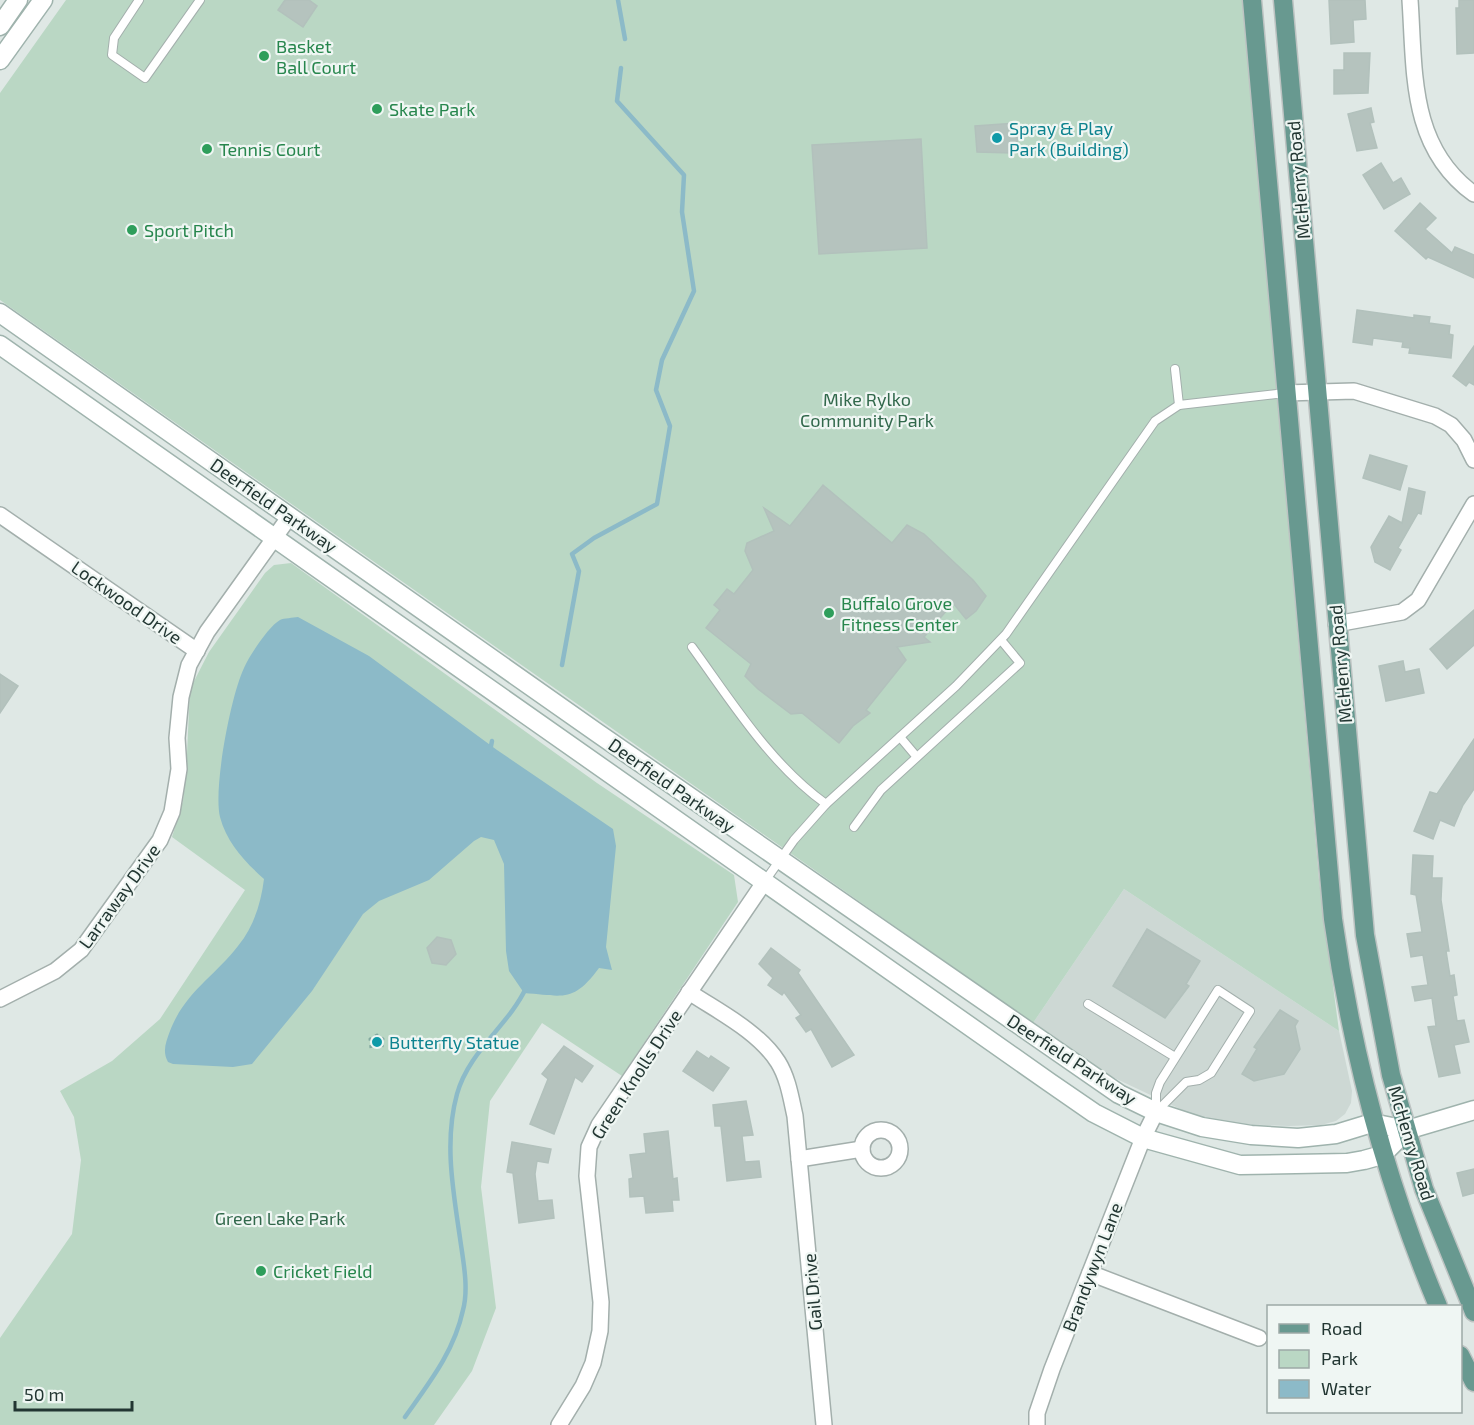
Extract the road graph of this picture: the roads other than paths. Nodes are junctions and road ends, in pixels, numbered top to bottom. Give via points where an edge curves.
1 (18, 0) edge
2 (43, 0) edge
3 (139, 0) edge
4 (200, 0) edge
5 (1252, 0) edge
6 (1283, 0) edge
7 (1410, 0) edge
8 (0, 26) edge
9 (0, 60) edge
10 (1474, 194) edge
11 (0, 313) edge
12 (0, 345) edge
13 (1175, 369) dead end
14 (1316, 392) junction
15 (1285, 393) junction
16 (1179, 405) junction
17 (1474, 460) edge
18 (1474, 504) edge
19 (0, 515) edge
20 (290, 516) junction
21 (275, 539) junction
22 (1336, 624) junction
23 (1001, 640) junction
24 (692, 647) dead end
25 (197, 651) junction
26 (900, 737) junction
27 (178, 752) joint
28 (916, 756) junction
29 (826, 804) junction
30 (854, 827) dead end
31 (780, 859) junction
32 (765, 881) junction
33 (689, 992) junction
34 (0, 999) edge
35 (1088, 1004) dead end
36 (1175, 1057) junction
37 (1474, 1110) edge
38 (1156, 1112) junction
39 (1372, 1123) junction
40 (1407, 1130) junction
41 (1143, 1138) junction
42 (862, 1149) dead end
43 (1382, 1155) junction
44 (799, 1159) junction
45 (1090, 1273) junction
46 (1438, 1305) edge
47 (1474, 1312) edge
48 (1259, 1338) dead end
49 (1462, 1357) edge
50 (1474, 1382) edge
51 (559, 1425) edge
52 (824, 1425) edge
53 (1037, 1425) edge

1 - 8 main road
2 - 9 main road
3 - 4 lane via 114,38 112,55 145,78
5 - 15 main road, McHenry Road
6 - 14 main road, McHenry Road
7 - 10 street via 1417,99 1423,127 1436,155 1460,184
11 - 20 main road, Deerfield Parkway
12 - 21 main road, Deerfield Parkway
13 - 16 lane
14 - 15 street
14 - 17 street via 1354,391 1435,416 1464,440
14 - 22 main road, McHenry Road
15 - 16 lane
15 - 39 main road, McHenry Road via 1332,919 1344,999
16 - 23 lane via 1155,421
18 - 22 street via 1418,600 1402,612
19 - 25 street, Lockwood Drive
20 - 21 street
20 - 31 main road, Deerfield Parkway
21 - 25 street
21 - 32 main road, Deerfield Parkway
22 - 40 main road, McHenry Road via 1365,935 1390,1075
23 - 26 lane
23 - 28 lane via 1020,663
24 - 29 lane via 755,734 795,778
25 - 27 street, Lockwood Drive via 180,697
26 - 28 lane
26 - 29 lane
27 - 34 street, Larraway Drive via 172,812 160,840 81,950 55,971
28 - 30 lane via 881,790
29 - 31 lane
31 - 32 lane
31 - 38 main road, Deerfield Parkway via 1119,1094
32 - 33 street, Green Knolls Drive
32 - 41 main road, Deerfield Parkway via 1094,1113
33 - 44 street, Gail Drive via 759,1040 778,1062 793,1106
33 - 51 street, Green Knolls Drive via 599,1125 589,1147 587,1176 601,1302 600,1331 583,1386
35 - 36 lane
36 - 38 lane via 1156,1093
36 - 38 lane via 1218,990 1250,1011 1211,1073 1186,1082
37 - 40 main road
38 - 39 main road, Deerfield Parkway via 1202,1127 1298,1138 1336,1134
38 - 41 street, Brandywyn Lane
39 - 40 main road, Deerfield Parkway
39 - 43 main road, McHenry Road
40 - 43 main road
40 - 47 main road, McHenry Road via 1424,1189
41 - 43 main road, Deerfield Parkway via 1239,1165 1347,1163
41 - 45 street, Brandywyn Lane
42 - 44 street
43 - 46 main road, McHenry Road
44 - 52 street, Gail Drive
45 - 48 street
45 - 53 street, Brandywyn Lane via 1052,1369 1037,1413
49 - 50 main road

